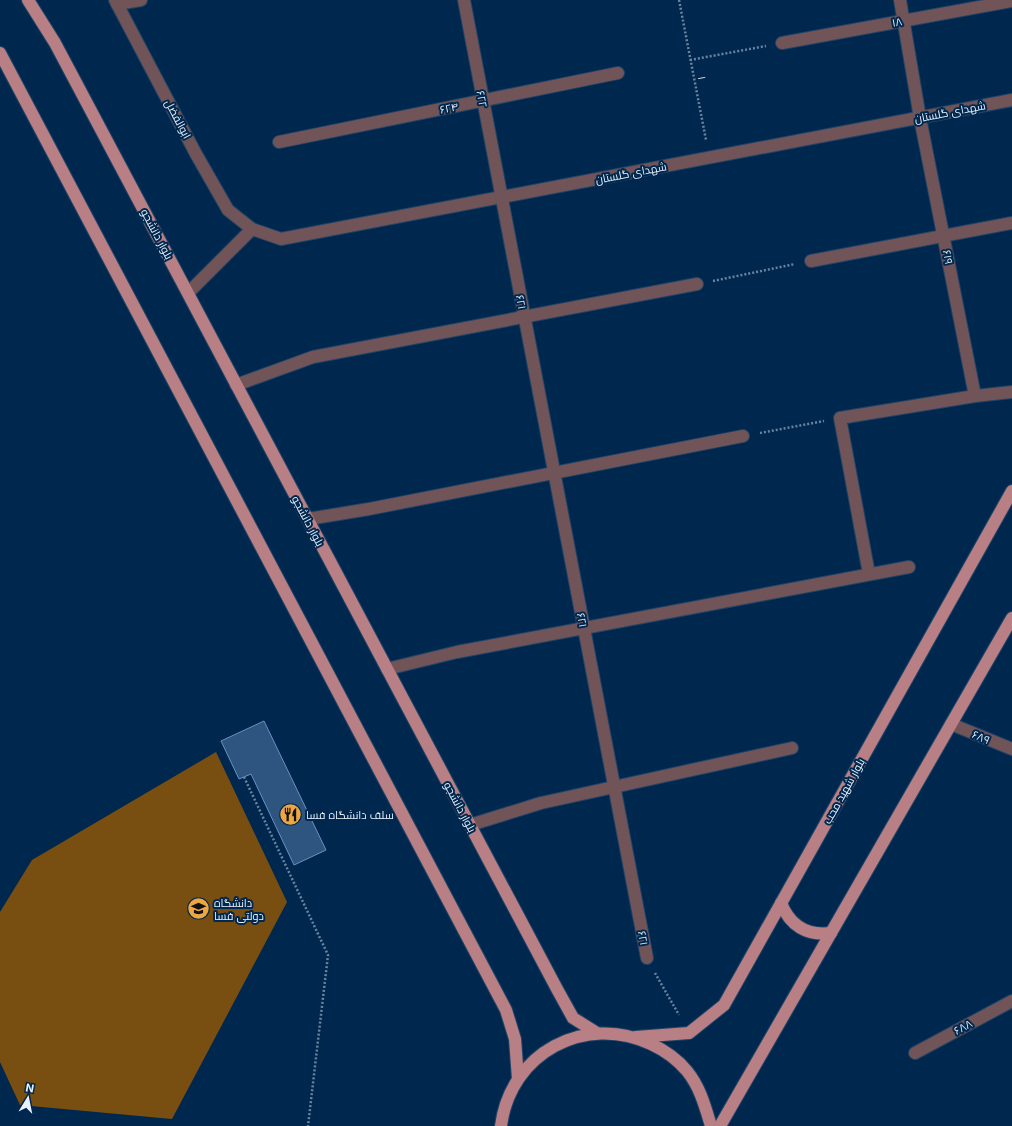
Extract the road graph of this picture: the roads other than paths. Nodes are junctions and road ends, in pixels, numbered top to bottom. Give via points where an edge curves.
1 (28, 0) edge
2 (141, 0) edge
3 (464, 0) edge
4 (900, 0) edge
5 (1012, 1) edge
6 (116, 2) edge
7 (904, 21) junction
8 (782, 43) road end
9 (0, 53) edge
10 (618, 73) dead end
11 (1012, 100) edge
12 (483, 101) junction
13 (920, 118) junction
14 (279, 142) dead end
15 (501, 198) junction
16 (1012, 223) edge
17 (252, 229) junction
18 (944, 236) junction
19 (811, 261) road end
20 (698, 284) road end
21 (188, 293) junction
22 (524, 317) junction
23 (236, 385) junction
24 (1012, 392) edge
25 (975, 396) junction
26 (743, 436) road end
27 (554, 473) junction
28 (1012, 491) edge
29 (308, 519) junction
30 (909, 567) dead end
31 (869, 574) junction
32 (1012, 618) edge
33 (584, 628) junction
34 (387, 670) junction
35 (951, 724) junction
36 (792, 748) dead end
37 (1012, 750) edge
38 (614, 787) junction
39 (470, 825) junction
40 (781, 903) junction
41 (832, 933) junction
42 (647, 958) road end
43 (1012, 1001) edge
44 (597, 1033) junction
45 (636, 1037) junction
46 (915, 1053) dead end
47 (518, 1079) junction
48 (501, 1126) edge
49 (711, 1126) edge
50 (720, 1126) edge

1 - 21 main road, بلوار دانشجو via 55,43
2 - 6 street
3 - 12 street, ۶۲۲
4 - 7 street, ۶۱۹
5 - 7 street, ۱۸
6 - 17 street, ابوالفضل via 228,210
7 - 8 street, ۱۸
7 - 13 street, ۶۱۹
9 - 47 main road via 506,1010 515,1040
10 - 12 street, ۶۲۴
11 - 13 street, شهدای گلستان
12 - 14 street, ۶۲۴
12 - 15 street, ۶۲۲
13 - 15 street, شهدای گلستان
13 - 18 street, ۶۱۹
15 - 17 street, شهدای گلستان via 281,239
15 - 22 street, ۶۲۱
16 - 18 street
17 - 21 street
18 - 19 street
18 - 25 street, ۶۱۹
20 - 22 street
21 - 23 main road, بلوار دانشجو
22 - 23 street via 313,357
22 - 27 street, ۶۲۱
23 - 29 main road, بلوار دانشجو
24 - 25 street
25 - 31 street via 840,418
26 - 27 street
27 - 29 street
27 - 33 street, ۶۲۱
28 - 40 main road, بلوار شهید محب
29 - 34 main road, بلوار دانشجو
30 - 31 street
31 - 33 street
32 - 35 main road
33 - 34 street via 457,652
33 - 38 street, ۶۲۱
34 - 39 main road, بلوار دانشجو
35 - 37 street, ۶۸۹
35 - 41 main road
36 - 38 street
38 - 39 street via 541,803
38 - 42 street, ۶۲۱
39 - 44 main road, بلوار دانشجو via 574,1018
40 - 41 main road via 785,913 801,929 816,934
40 - 45 main road, بلوار شهید محب via 724,1005 689,1033
41 - 50 main road
43 - 46 street, ۶۸۸
44 - 45 main road via 617,1033
44 - 47 main road via 574,1038 552,1047 533,1061
45 - 49 main road via 664,1050 687,1070 703,1097
47 - 48 main road via 503,1109

